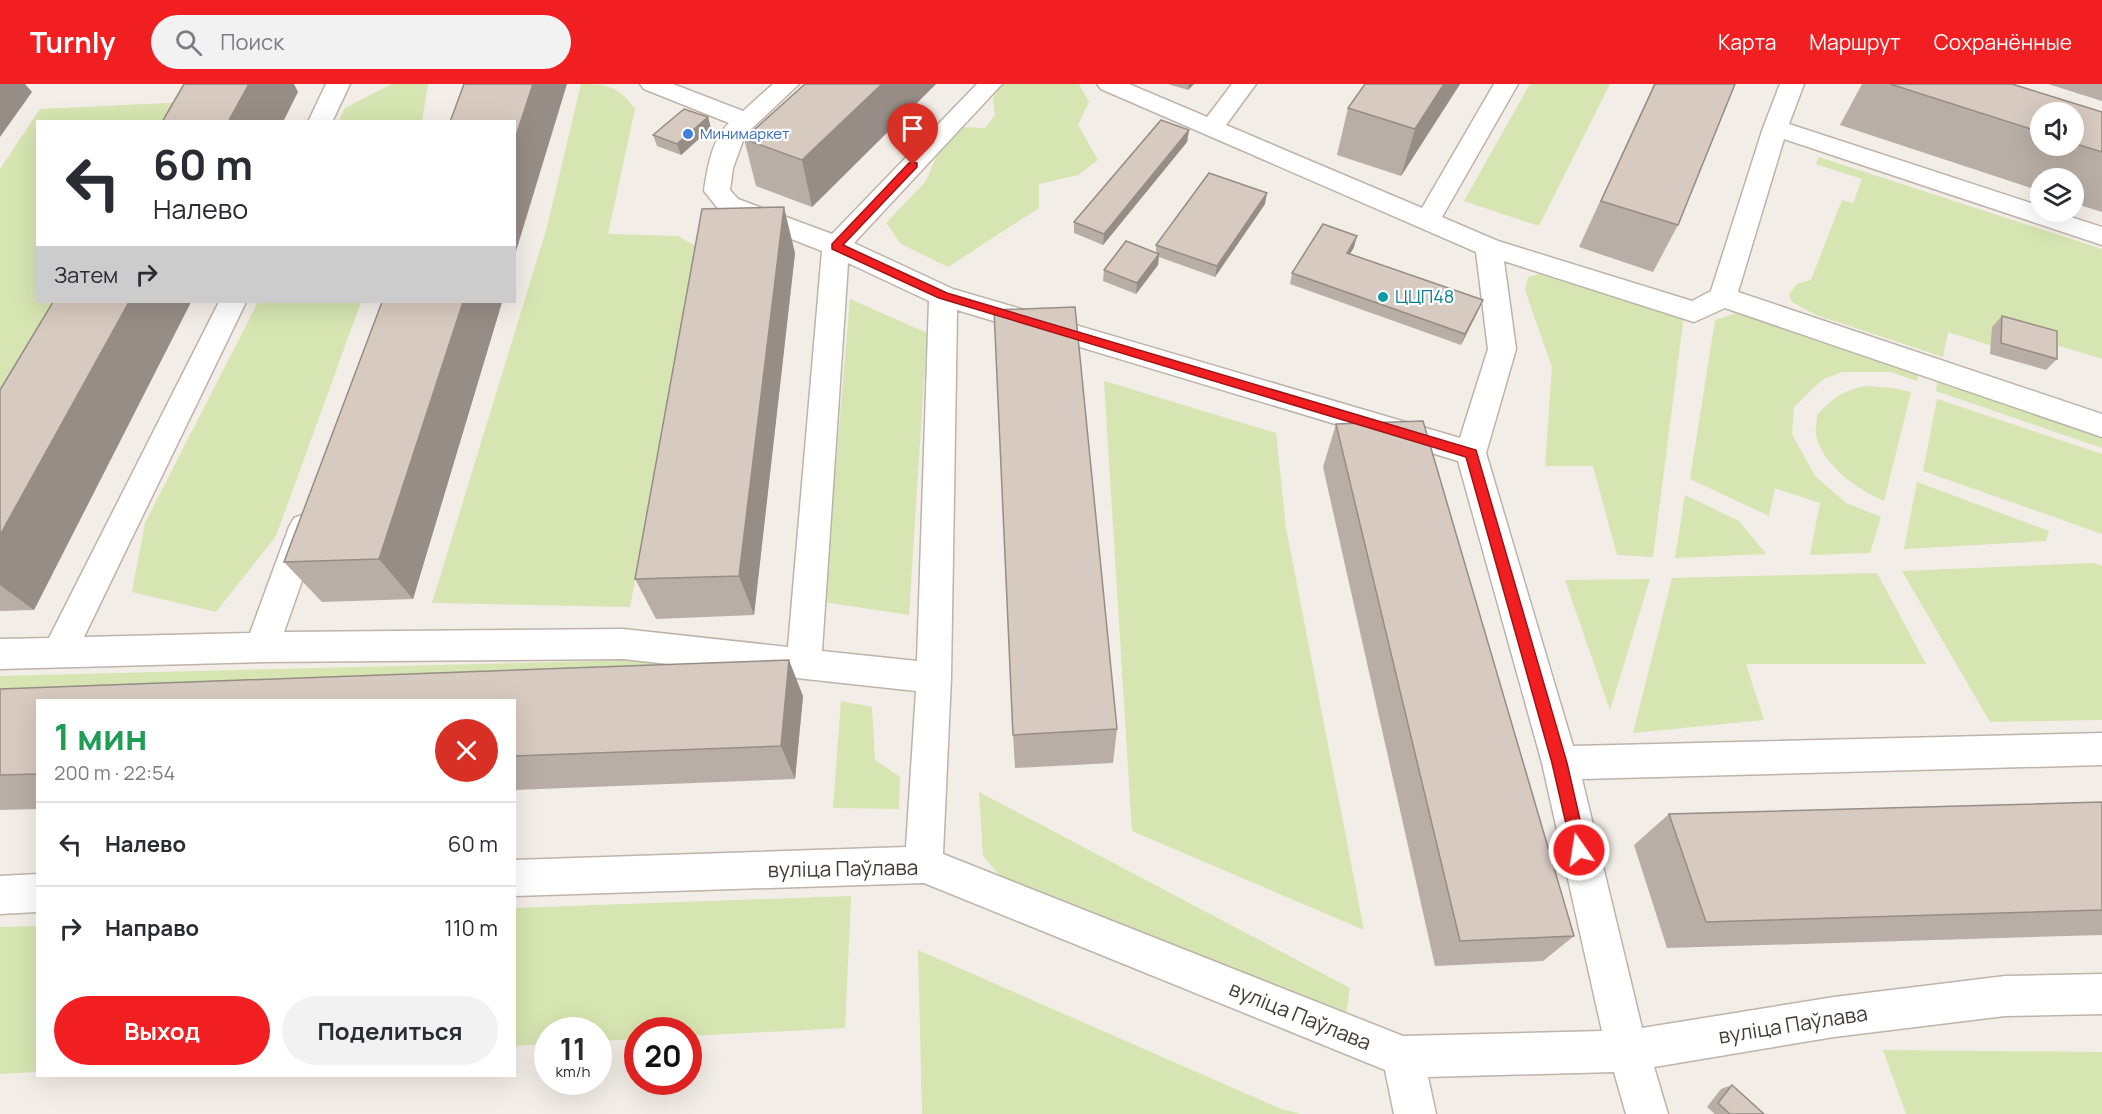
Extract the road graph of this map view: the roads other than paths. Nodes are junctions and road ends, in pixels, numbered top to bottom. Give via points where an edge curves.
1 (338, 84) edge
2 (652, 84) edge
3 (787, 84) edge
4 (990, 84) edge
5 (1109, 84) edge
6 (1244, 84) edge
7 (1506, 84) edge
8 (1792, 84) edge
9 (321, 120) edge
10 (746, 120) junction
11 (1775, 128) junction
12 (1210, 129) junction
13 (1427, 221) junction
14 (2102, 236) edge
15 (836, 246) junction
16 (1489, 247) junction
17 (943, 296) junction
18 (1723, 297) junction
19 (232, 303) edge
20 (2102, 426) edge
21 (1471, 453) junction
22 (315, 502) edge
23 (262, 647) junction
24 (60, 651) junction
25 (0, 654) edge
26 (804, 664) junction
27 (934, 678) junction
28 (2102, 749) edge
29 (1560, 763) junction
30 (924, 865) junction
31 (516, 878) edge
32 (36, 893) edge
33 (0, 895) edge
34 (2102, 994) edge
35 (1627, 1051) junction
36 (1402, 1057) junction
37 (1414, 1114) edge
38 (1647, 1114) edge

1 - 9 street
2 - 10 street
3 - 10 street
4 - 15 street
5 - 12 street
6 - 12 street
7 - 13 street
8 - 11 street
10 - 15 street via 734,132 720,168 717,191 729,205
11 - 14 street
11 - 18 street
12 - 13 street
13 - 16 street
15 - 17 street
15 - 26 street
16 - 18 street via 1694,312
16 - 21 street via 1502,349
17 - 21 street
17 - 27 street
18 - 20 street
19 - 24 street
21 - 29 street
22 - 23 street
23 - 24 street
23 - 26 street via 623,644
24 - 25 street
26 - 27 street
27 - 30 street
28 - 29 street
29 - 35 street
30 - 31 street, вуліца Паўлава
30 - 36 street, вуліца Паўлава
32 - 33 street
34 - 35 street, вуліца Паўлава via 1994,997 1834,1017
35 - 36 street, вуліца Паўлава
35 - 38 street
36 - 37 street

